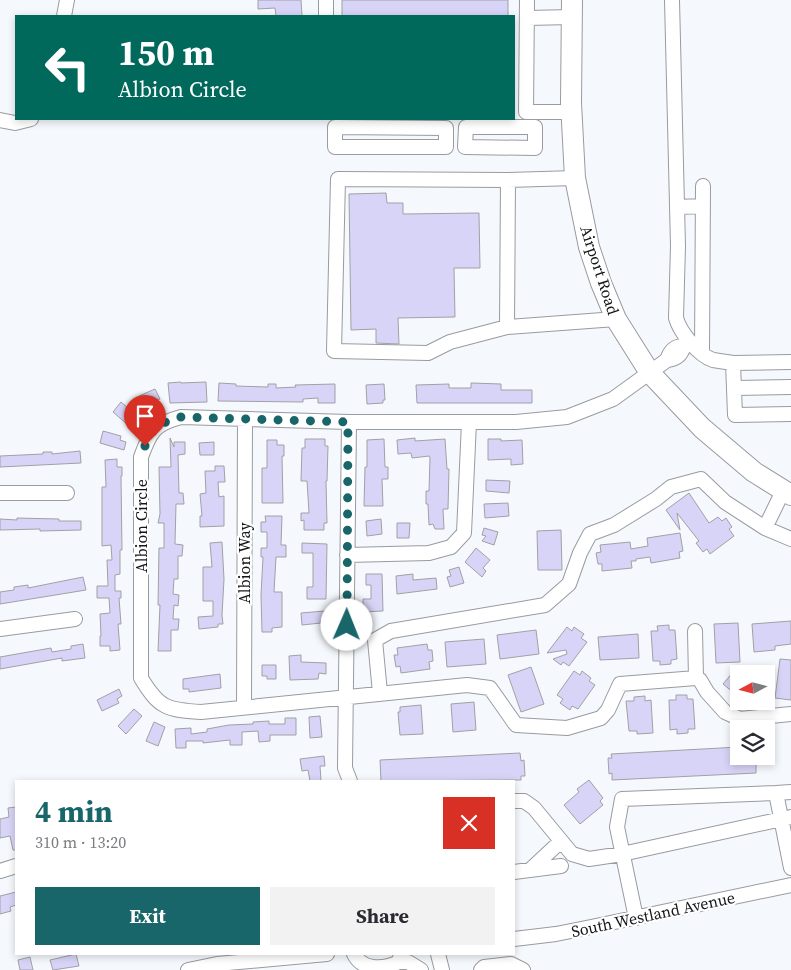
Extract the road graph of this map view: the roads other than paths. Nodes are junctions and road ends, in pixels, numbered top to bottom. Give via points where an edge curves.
1 (67, 0) edge
2 (326, 0) edge
3 (527, 0) edge
4 (672, 0) edge
5 (572, 9) edge
6 (64, 15) edge
7 (326, 15) edge
8 (527, 18) junction
9 (535, 112) junction
10 (572, 112) junction
11 (0, 120) edge
12 (26, 120) edge
13 (326, 120) edge
14 (535, 128) junction
15 (446, 138) junction
16 (465, 138) junction
17 (335, 139) junction
18 (575, 178) junction
19 (508, 180) junction
20 (703, 186) dead end
21 (703, 206) junction
22 (677, 207) junction
23 (616, 319) junction
24 (507, 327) junction
25 (687, 344) junction
26 (702, 352) junction
27 (791, 362) edge
28 (733, 363) junction
29 (650, 373) junction
30 (791, 387) edge
31 (734, 388) junction
32 (791, 414) edge
33 (244, 419) junction
34 (348, 422) junction
35 (469, 422) junction
36 (0, 493) edge
37 (67, 493) dead end
38 (787, 493) edge
39 (764, 528) junction
40 (791, 539) edge
41 (347, 555) junction
42 (75, 619) dead end
43 (0, 629) edge
44 (695, 631) dead end
45 (696, 678) junction
46 (380, 693) junction
47 (346, 696) junction
48 (244, 707) junction
49 (791, 714) edge
50 (350, 780) edge
51 (791, 792) edge
52 (776, 793) junction
53 (515, 801) edge
54 (786, 818) edge
55 (561, 841) junction
56 (622, 854) junction
57 (15, 866) edge
58 (561, 866) dead end
59 (791, 868) edge
60 (530, 870) junction
61 (0, 871) edge
62 (515, 872) edge
63 (791, 885) edge
64 (636, 918) junction
65 (515, 939) edge
66 (318, 955) edge
67 (354, 955) edge
68 (438, 955) edge
69 (400, 958) edge
70 (266, 961) edge
71 (188, 970) edge
72 (421, 970) edge
73 (442, 970) edge
74 (481, 970) edge
75 (523, 970) edge

1 - 6 street
2 - 7 street
3 - 8 street
4 - 22 street
5 - 8 street
5 - 10 highway, Airport Road
8 - 9 street via 526,112
9 - 10 street
9 - 14 street
10 - 18 highway, Airport Road
11 - 12 street
13 - 17 street via 326,139
14 - 16 street via 466,127
14 - 16 street via 535,148 465,147
15 - 16 street
15 - 17 street via 446,147 335,147
15 - 17 street via 446,128 335,127
18 - 19 street
18 - 23 highway, Airport Road via 589,247
19 - 24 street
19 - 24 street via 338,179 334,350 428,353 450,342
20 - 21 street
21 - 22 street
21 - 26 street
22 - 25 street via 676,318
23 - 24 street
23 - 29 highway, Airport Road
25 - 26 street
25 - 29 street, Albion Circle via 682,354
26 - 28 street via 710,359
27 - 28 street
28 - 31 street
29 - 35 street, Albion Circle via 613,399 567,417
29 - 38 highway, Airport Road via 702,428 754,472
30 - 31 street
31 - 32 street via 735,415
33 - 34 street, Albion Circle
33 - 48 street, Albion Way
33 - 48 street, Albion Circle via 181,417 164,422 149,436 141,457 141,678 153,698 175,710 201,712
34 - 35 street, Albion Circle
34 - 41 street
35 - 41 street via 464,533 451,547 429,553
36 - 37 street
38 - 39 street
39 - 40 street
39 - 46 street via 725,502 701,478 671,487 614,525 590,534 569,584 545,605 391,631 375,640
41 - 47 street
42 - 43 street
44 - 45 street
45 - 46 street, Albion Circle via 620,684 601,718 567,728 516,725 490,688 467,685
45 - 49 street via 725,712 740,718
46 - 47 street, Albion Circle
47 - 48 street, Albion Circle
47 - 50 street via 345,768
51 - 52 street
52 - 54 street
52 - 56 street via 622,798 616,827
53 - 55 street via 524,801 534,808
54 - 56 street
54 - 59 street
55 - 56 street via 572,854 589,859
55 - 60 street
56 - 64 street
57 - 61 street
58 - 60 street
60 - 62 street
63 - 64 street, South Westland Avenue
64 - 65 street, South Westland Avenue
66 - 70 street
67 - 69 street via 358,963 372,970 390,967
68 - 73 street
69 - 72 street
70 - 71 street via 217,964
74 - 75 street via 511,964

